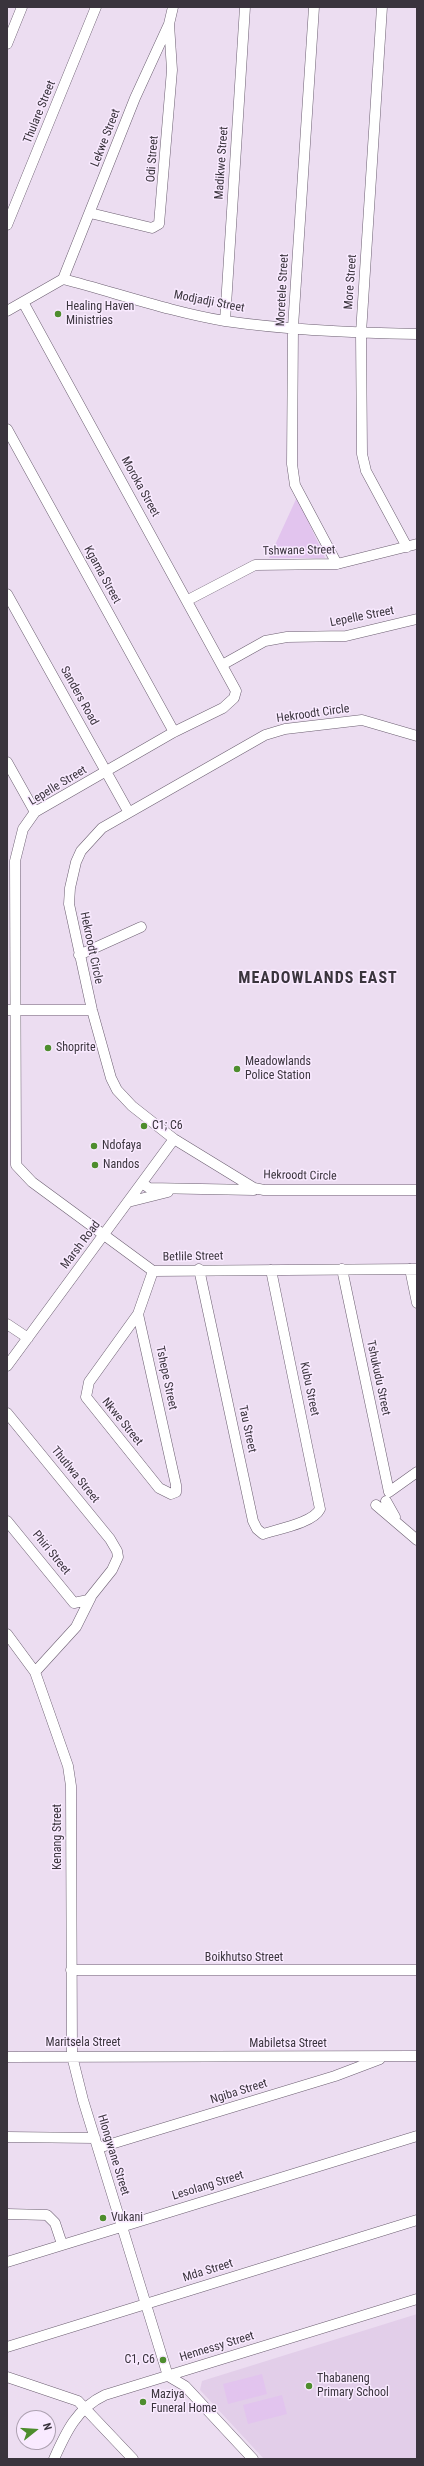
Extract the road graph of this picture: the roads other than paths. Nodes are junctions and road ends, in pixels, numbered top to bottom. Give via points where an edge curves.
1 (22, 7) edge
2 (96, 7) edge
3 (173, 7) edge
4 (244, 7) edge
5 (314, 7) edge
6 (382, 7) edge
7 (169, 24) junction
8 (7, 44) edge
9 (90, 213) junction
10 (7, 225) edge
11 (63, 279) junction
12 (23, 302) junction
13 (7, 311) edge
14 (225, 321) junction
15 (293, 327) junction
16 (361, 334) junction
17 (417, 334) edge
18 (7, 429) edge
19 (417, 544) edge
20 (407, 547) junction
21 (337, 564) junction
22 (7, 594) edge
23 (188, 600) junction
24 (417, 619) edge
25 (222, 665) junction
26 (234, 684) joint
27 (174, 732) junction
28 (417, 736) edge
29 (7, 762) edge
30 (106, 772) junction
31 (128, 811) junction
32 (35, 812) junction
33 (141, 927) dead end
34 (12, 929) edge
35 (79, 955) junction
36 (12, 1010) edge
37 (92, 1010) junction
38 (11, 1091) edge
39 (174, 1139) junction
40 (12, 1165) edge
41 (142, 1183) junction
42 (181, 1189) junction
43 (264, 1190) junction
44 (417, 1190) edge
45 (128, 1202) junction
46 (104, 1236) junction
47 (199, 1269) junction
48 (342, 1269) junction
49 (414, 1269) edge
50 (271, 1270) junction
51 (153, 1271) junction
52 (417, 1302) edge
53 (138, 1314) junction
54 (7, 1324) edge
55 (28, 1338) junction
56 (7, 1366) edge
57 (7, 1413) edge
58 (417, 1472) edge
59 (176, 1492) joint
60 (384, 1499) junction
61 (317, 1514) joint
62 (7, 1521) edge
63 (417, 1540) edge
64 (91, 1597) junction
65 (7, 1634) edge
66 (35, 1672) junction
67 (71, 1970) junction
68 (417, 1970) edge
69 (72, 2056) junction
70 (386, 2056) junction
71 (417, 2056) edge
72 (7, 2057) edge
73 (158, 2057) joint
74 (417, 2136) edge
75 (7, 2137) edge
76 (96, 2143) junction
77 (7, 2214) edge
78 (417, 2220) edge
79 (122, 2226) junction
80 (62, 2244) junction
81 (7, 2262) edge
82 (417, 2299) edge
83 (145, 2303) junction
84 (7, 2346) edge
85 (168, 2376) junction
86 (7, 2377) edge
87 (84, 2407) junction
88 (54, 2459) edge
89 (133, 2459) edge
90 (253, 2459) edge

1 - 8 street
2 - 10 street, Thulare Street
3 - 7 street, Lekwe Street
4 - 14 street, Madikwe Street
5 - 15 street, Moretele Street
6 - 16 street, More Street
7 - 9 street, Lekwe Street via 135,98
7 - 9 street, Odi Street via 172,70 160,224 152,228
9 - 11 street, Lekwe Street
11 - 12 street
11 - 14 street, Modjadji Street
12 - 13 street
12 - 23 street, Moroka Street
14 - 15 street, Modjadji Street
15 - 16 street, Modjadji Street
15 - 21 street, Moretele Street via 293,478
16 - 17 street, Modjadji Street
16 - 20 street, More Street via 361,435 364,464
18 - 27 street, Kgama Street
19 - 20 street, Tshwane Street
20 - 21 street, Tshwane Street
21 - 23 street, Tshwane Street via 255,565
22 - 30 street, Sanders Road
23 - 25 street, Moroka Street
24 - 25 street, Lepelle Street via 346,636 287,637 265,641
25 - 26 street, Moroka Street
26 - 27 street, Lepelle Street via 236,691 230,703
27 - 30 street, Lepelle Street
28 - 31 street, Hekroodt Circle via 373,721 362,720 276,732 254,740
29 - 32 street
30 - 31 street, Sanders Road
30 - 32 street, Lepelle Street
31 - 35 street, Hekroodt Circle via 96,834 81,851 76,862 69,904
32 - 34 street, Lepelle Street via 23,829 18,843
33 - 35 street
34 - 36 street, Lepelle Street
35 - 37 street, Hekroodt Circle
36 - 37 street
36 - 38 street, Betlile Street
37 - 39 street, Hekroodt Circle via 106,1064 117,1090 132,1106
38 - 40 street, Betlile Street
39 - 41 street, Marsh Road
39 - 43 street, Hekroodt Circle via 239,1180
40 - 46 street, Betlile Street
41 - 42 street via 149,1188
41 - 45 street, Marsh Road
42 - 43 street
42 - 45 street
43 - 44 street, Hekroodt Circle
45 - 46 street, Marsh Road
46 - 51 street, Betlile Street
46 - 55 street, Marsh Road
47 - 50 street, Betlile Street
47 - 51 street, Betlile Street
47 - 61 street, Tau Street via 257,1529 264,1534 308,1520
48 - 49 street, Betlile Street
48 - 50 street, Betlile Street
48 - 60 street, Tshukudu Street
49 - 52 street
50 - 61 street, Kubu Street via 320,1509
51 - 53 street
53 - 59 street, Tshepe Street
53 - 59 street, Nkwe Street via 89,1382 86,1397 159,1488 168,1494
54 - 55 street
55 - 56 street, Marsh Road
57 - 64 street, Thutlwa Street via 116,1548 118,1557 112,1570
58 - 60 street
60 - 63 street via 399,1524
62 - 64 street, Phiri Street via 74,1603 83,1603
64 - 66 street via 76,1627
65 - 66 street, Kenang Street
66 - 67 street, Kenang Street via 70,1772
67 - 68 street, Boikhutso Street
67 - 69 street, Kenang Street
69 - 72 street, Maritsela Street
69 - 73 street, Maritsela Street
69 - 76 street, Hlongwane Street
70 - 71 street, Mabiletsa Street
70 - 73 street, Mabiletsa Street
70 - 76 street, Ngiba Street via 335,2076
74 - 79 street, Lesolang Street
75 - 76 street, Ngiba Street
76 - 79 street, Hlongwane Street
77 - 80 street via 47,2215 55,2223
78 - 83 street, Mda Street
79 - 80 street, Lesolang Street
79 - 83 street, Hlongwane Street
80 - 81 street, Lesolang Street
82 - 85 street, Hennessy Street
83 - 84 street, Mda Street
83 - 85 street, Hlongwane Street
85 - 87 street, Hennessy Street via 105,2395
85 - 90 street via 180,2382
86 - 87 street via 78,2401
87 - 88 street, Hennessy Street via 68,2430
87 - 89 street

